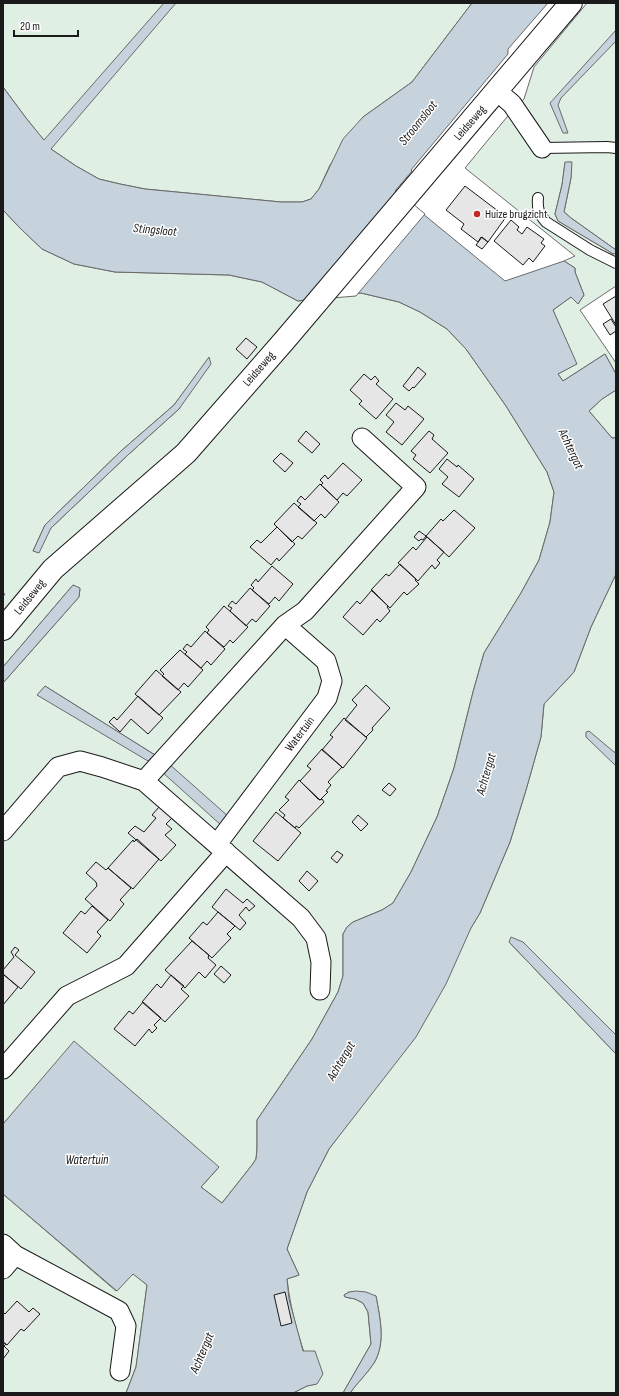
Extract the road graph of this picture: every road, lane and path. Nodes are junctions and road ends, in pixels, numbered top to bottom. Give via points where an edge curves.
1 (571, 3) edge
2 (497, 92) junction
3 (542, 148) joint
4 (616, 148) edge
5 (538, 198) dead end
6 (616, 263) edge
7 (362, 438) dead end
8 (285, 625) junction
9 (3, 629) edge
10 (144, 781) junction
11 (3, 831) edge
12 (222, 848) junction
13 (320, 990) dead end
14 (3, 1069) edge
15 (7, 1256) edge
16 (120, 1371) dead end

1 - 2 street, Leidseweg
2 - 3 street via 512,104
2 - 9 street, Leidseweg via 186,453 53,568
3 - 4 lane
5 - 6 lane via 537,207 540,216 546,222
7 - 8 street via 416,488 305,611
8 - 10 street
8 - 12 street, Watertuin via 326,661 332,681 327,698
10 - 11 street via 80,761 58,767
10 - 12 street
12 - 13 street via 301,918 316,938 321,962
12 - 14 street, Watertuin via 126,966 67,996
15 - 16 street via 119,1311 126,1326

